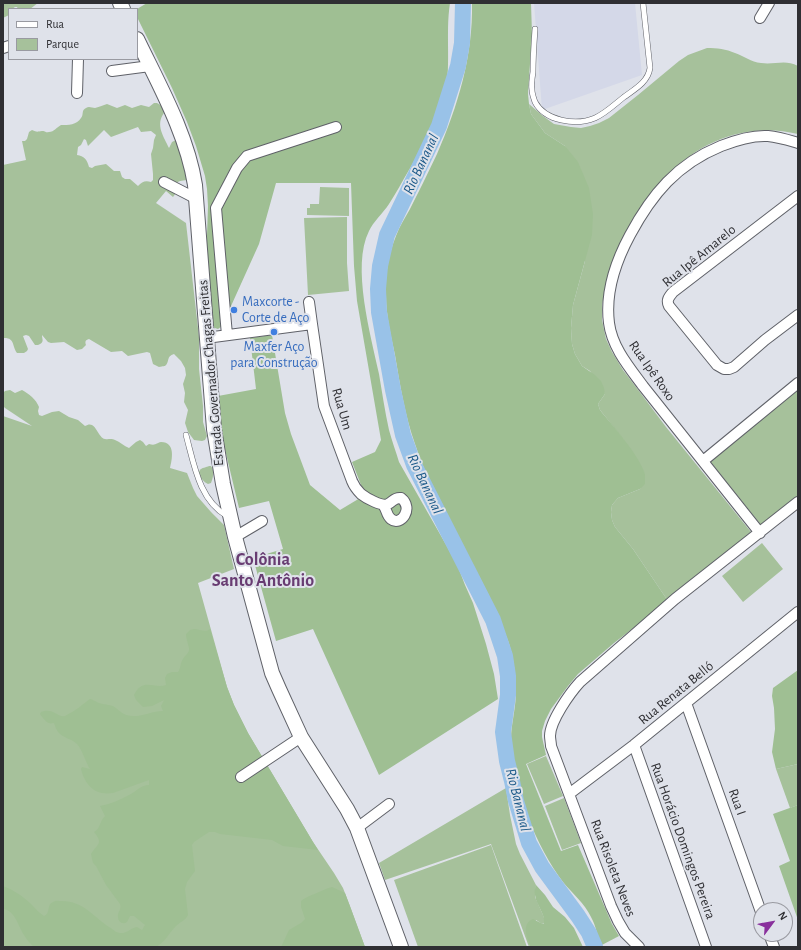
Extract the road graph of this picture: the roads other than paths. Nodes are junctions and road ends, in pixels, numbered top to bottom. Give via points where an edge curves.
1 (643, 3) edge
2 (769, 3) edge
3 (760, 18) dead end
4 (535, 29) dead end
5 (138, 41) edge
6 (78, 60) edge
7 (150, 66) junction
8 (112, 71) dead end
9 (77, 93) dead end
10 (336, 127) dead end
11 (798, 143) edge
12 (164, 182) dead end
13 (798, 196) edge
14 (196, 199) junction
15 (310, 302) dead end
16 (798, 315) edge
17 (312, 324) junction
18 (226, 335) junction
19 (206, 338) junction
20 (798, 383) edge
21 (186, 435) dead end
22 (703, 461) junction
23 (798, 502) edge
24 (383, 505) dead end
25 (230, 517) junction
26 (262, 521) dead end
27 (760, 533) junction
28 (235, 537) junction
29 (798, 612) edge
30 (686, 702) junction
31 (301, 737) junction
32 (634, 745) junction
33 (241, 777) dead end
34 (569, 794) junction
35 (389, 804) dead end
36 (357, 828) junction
37 (757, 902) edge
38 (401, 947) edge
39 (639, 947) edge
40 (706, 947) edge

1 - 4 lane via 649,74 642,83 594,119 571,122 547,115 540,109 532,90
2 - 3 street
5 - 7 main road, Estrada Governador Chagas Freitas
6 - 9 street
7 - 8 street
7 - 14 main road, Estrada Governador Chagas Freitas via 189,157
10 - 18 street via 247,156 237,168 216,208
11 - 22 street, Rua Ipê Roxo via 768,136 746,138 714,149 679,170 653,197 639,218 622,250 614,274 608,314 611,333 620,352 643,386
12 - 14 street
13 - 16 street, Rua Ipê Amarelo via 673,292 667,301 717,364 727,369 734,367
14 - 19 main road, Estrada Governador Chagas Freitas
15 - 17 street, Rua Um
17 - 18 street
17 - 24 street, Rua Um via 324,406 350,476 362,495
18 - 19 street
19 - 25 main road, Estrada Governador Chagas Freitas via 214,429
20 - 22 street
21 - 25 lane via 202,488 213,505
22 - 27 street, Rua Ipê Roxo
23 - 27 street, Rua Risoleta Neves
25 - 28 main road, Estrada Governador Chagas Freitas
26 - 28 street
27 - 34 street, Rua Risoleta Neves via 675,599 576,687 557,716 550,736 551,746
28 - 31 main road, Estrada Governador Chagas Freitas via 272,673
29 - 30 street, Rua Renata Belló
30 - 32 street, Rua Renata Belló
30 - 37 street, Rua I
31 - 33 street
31 - 36 main road, Estrada Governador Chagas Freitas
32 - 34 street, Rua Renata Belló
32 - 40 street, Rua Horácio Domingos Pereira
34 - 39 street, Rua Risoleta Neves via 611,906 625,933
35 - 36 street
36 - 38 main road, Estrada Governador Chagas Freitas

